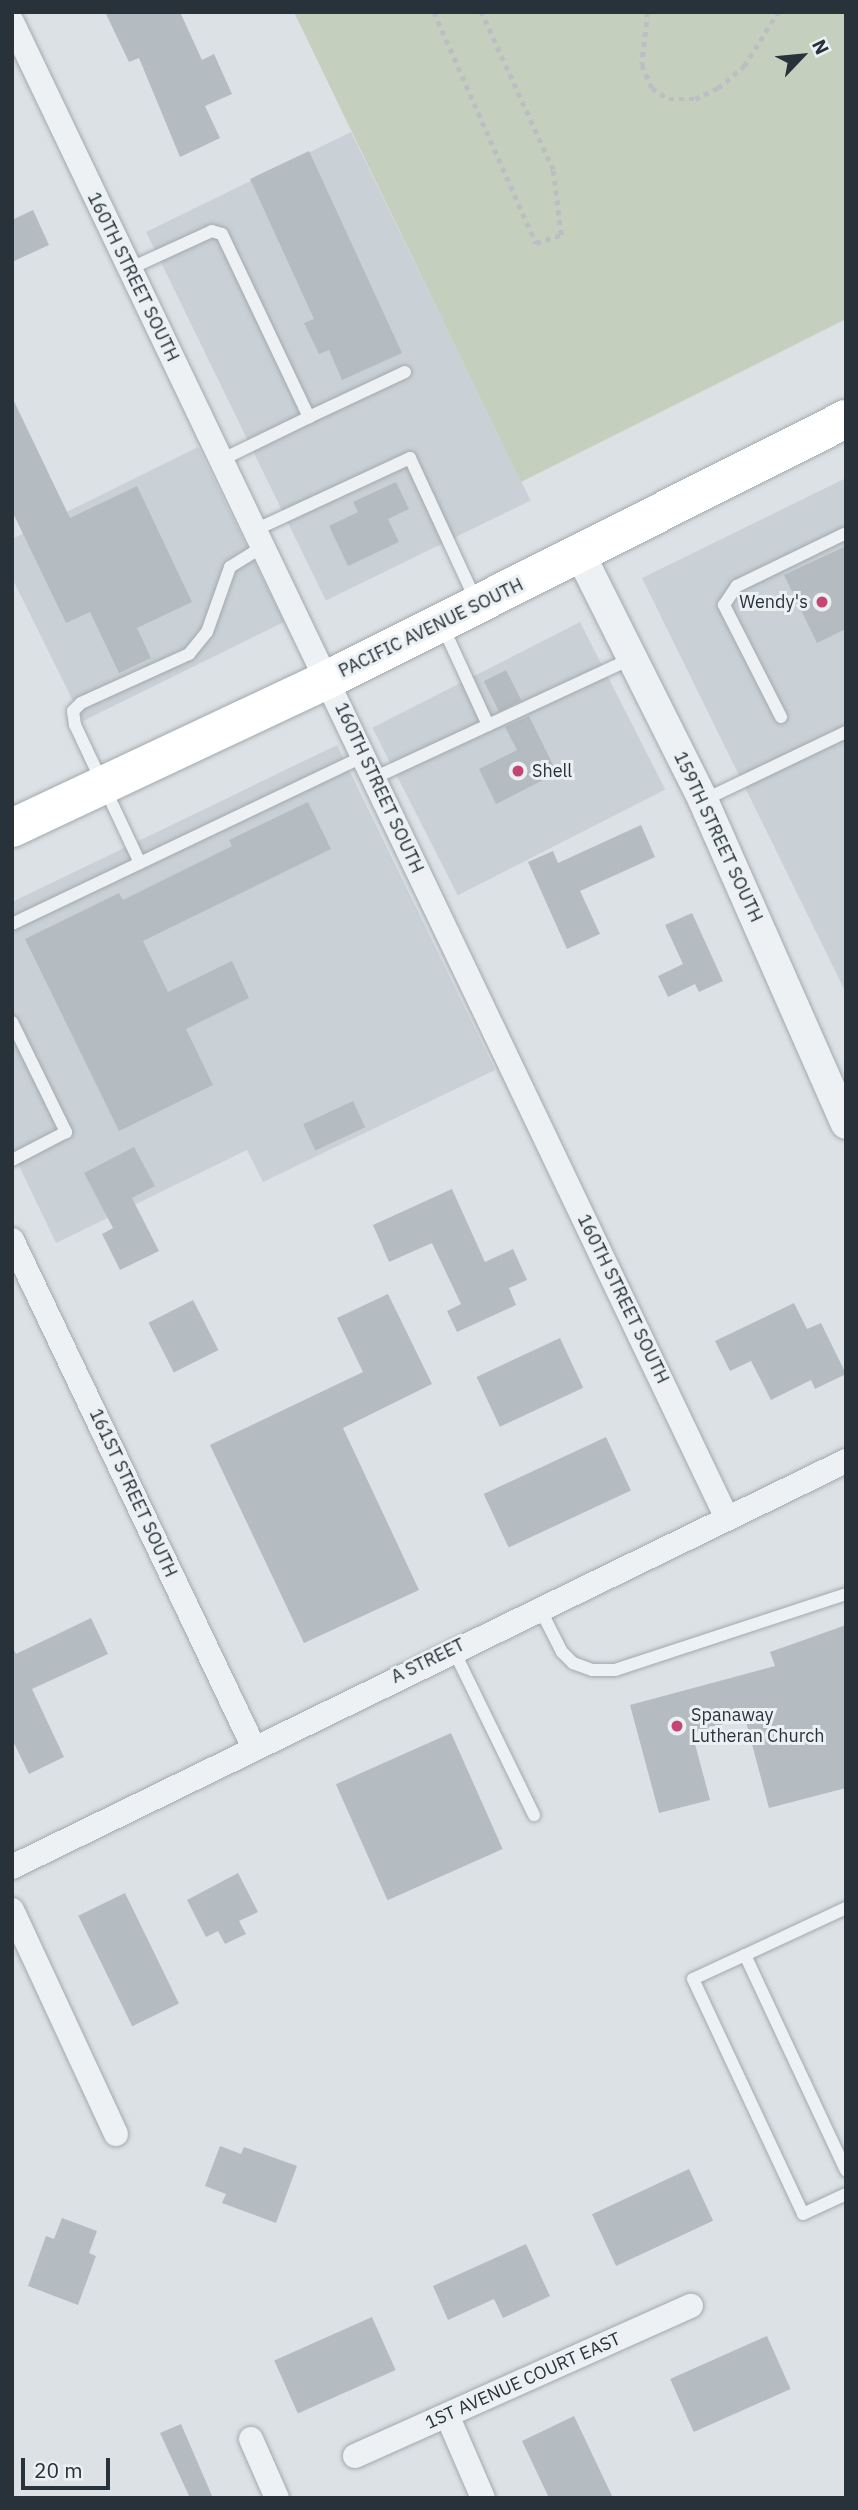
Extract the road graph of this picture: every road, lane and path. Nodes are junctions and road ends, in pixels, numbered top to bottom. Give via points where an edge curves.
1 (434, 12) edge
2 (481, 12) edge
3 (648, 12) edge
4 (778, 12) edge
5 (12, 22) edge
6 (129, 269) junction
7 (405, 372) dead end
8 (309, 417) junction
9 (846, 419) edge
10 (221, 460) junction
11 (846, 533) edge
12 (259, 538) junction
13 (580, 554) junction
14 (478, 605) junction
15 (441, 623) junction
16 (632, 658) junction
17 (327, 680) junction
18 (781, 717) dead end
19 (488, 725) junction
20 (846, 732) edge
21 (369, 767) junction
22 (103, 784) junction
23 (703, 800) junction
24 (12, 828) edge
25 (140, 863) junction
26 (12, 924) edge
27 (12, 1023) edge
28 (846, 1124) edge
29 (12, 1160) edge
30 (12, 1240) edge
31 (846, 1461) edge
32 (726, 1516) junction
33 (846, 1594) edge
34 (539, 1607) junction
35 (453, 1649) junction
36 (253, 1746) junction
37 (534, 1815) dead end
38 (12, 1867) edge
39 (846, 1908) edge
40 (12, 1910) edge
41 (745, 1955) junction
42 (116, 2134) dead end
43 (846, 2171) edge
44 (846, 2194) edge
45 (691, 2306) dead end
46 (447, 2415) junction
47 (251, 2440) dead end
48 (355, 2456) dead end
49 (277, 2498) edge
50 (484, 2498) edge

1 - 2 path via 536,243 561,235 553,170
3 - 4 path via 642,65 652,88 669,99 695,99 718,88 744,66
5 - 6 street, 160TH STREET SOUTH
6 - 8 lane via 212,231 222,234
6 - 10 street, 160TH STREET SOUTH
7 - 8 lane
8 - 10 lane
9 - 13 main road, PACIFIC AVENUE SOUTH
10 - 12 street, 160TH STREET SOUTH
11 - 18 lane via 737,586 724,605
12 - 14 lane via 410,458
12 - 17 street, 160TH STREET SOUTH
12 - 22 lane via 230,567 207,632 189,654 81,703 74,711 75,725
13 - 14 main road, PACIFIC AVENUE SOUTH
13 - 16 street, 159TH STREET SOUTH
14 - 15 main road, PACIFIC AVENUE SOUTH
15 - 17 main road, PACIFIC AVENUE SOUTH
15 - 19 lane
16 - 19 lane
16 - 23 street, 159TH STREET SOUTH
17 - 21 street, 160TH STREET SOUTH
17 - 22 main road, PACIFIC AVENUE SOUTH
19 - 21 lane
20 - 23 lane
21 - 25 lane
21 - 32 street, 160TH STREET SOUTH
22 - 24 main road, PACIFIC AVENUE SOUTH
22 - 25 lane
23 - 28 street, 159TH STREET SOUTH
25 - 26 lane
27 - 29 lane via 66,1132
30 - 36 street, 161ST STREET SOUTH
31 - 32 street, A STREET
32 - 34 street, A STREET
33 - 34 lane via 604,1670 573,1663 562,1652
34 - 35 street, A STREET
35 - 36 street, A STREET
35 - 37 lane
36 - 38 street, A STREET
39 - 41 lane
40 - 42 street
41 - 43 lane
41 - 44 lane via 693,1979 803,2214
45 - 46 street, 1ST AVENUE COURT EAST
46 - 48 street, 1ST AVENUE COURT EAST
46 - 50 street
47 - 49 street

